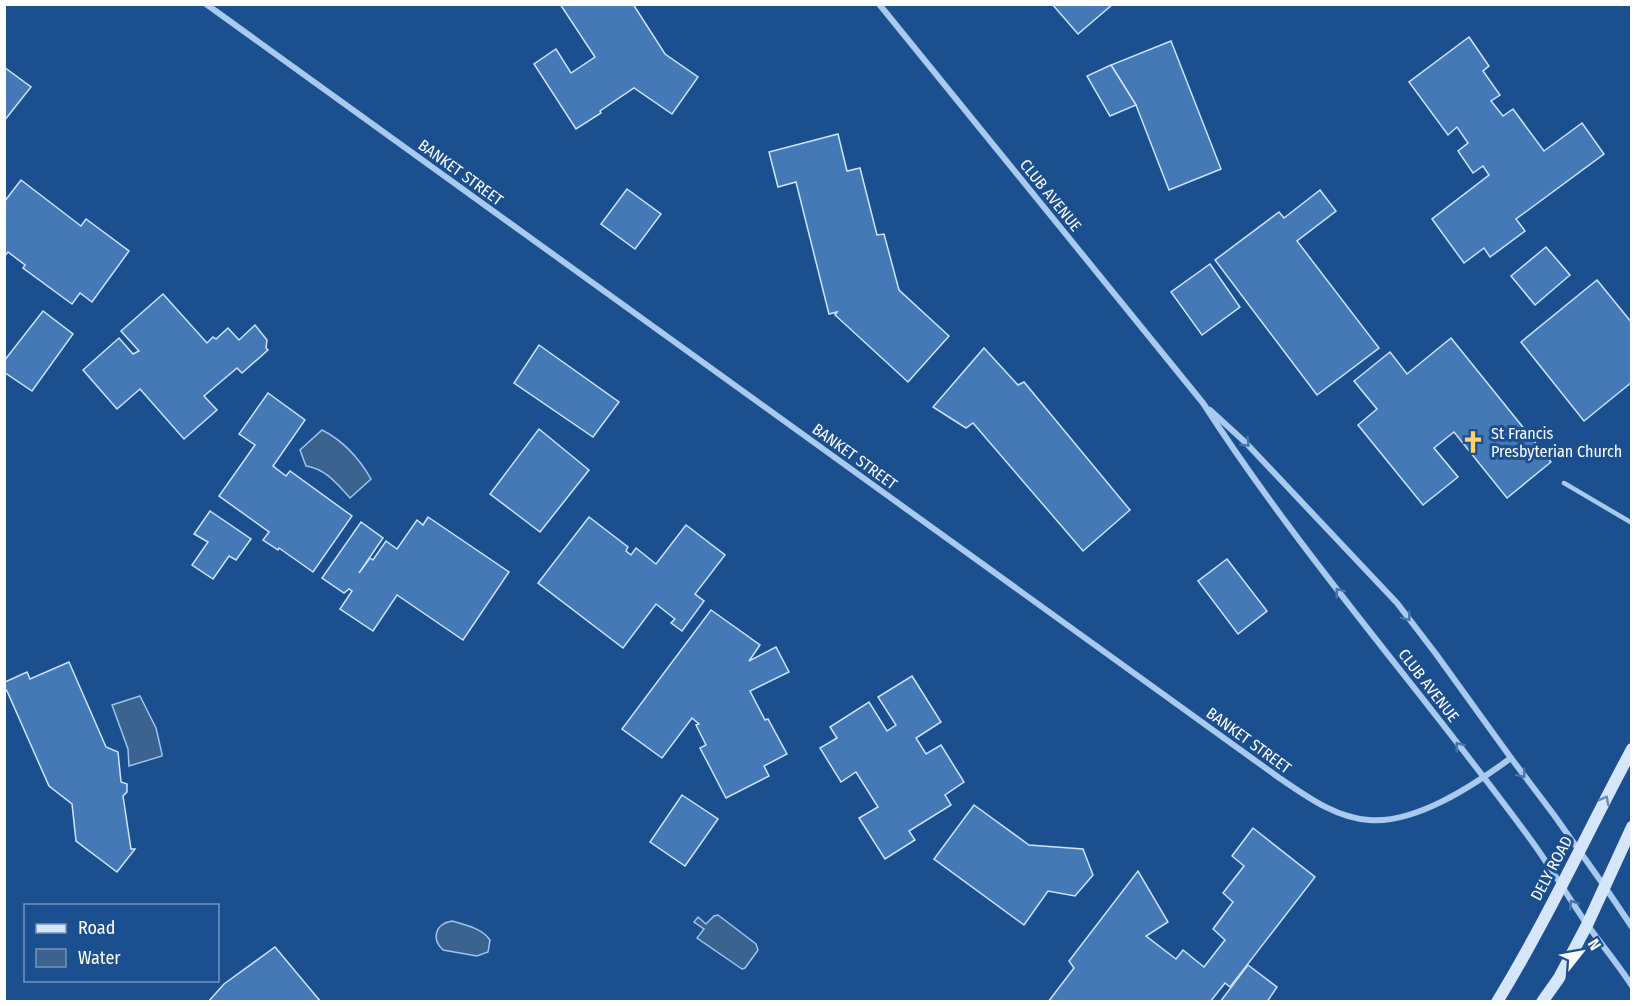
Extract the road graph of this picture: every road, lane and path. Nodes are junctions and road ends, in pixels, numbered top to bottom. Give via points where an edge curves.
1 (206, 4) edge
2 (879, 4) edge
3 (1203, 403) junction
4 (1564, 483) dead end
5 (1632, 523) edge
6 (1632, 749) edge
7 (1511, 758) junction
8 (1484, 778) junction
9 (1632, 826) edge
10 (1580, 851) junction
11 (1561, 885) junction
12 (1605, 887) junction
13 (1587, 925) junction
14 (1632, 927) edge
15 (1632, 986) edge
16 (1497, 1002) edge
17 (1542, 1002) edge

1 - 8 street, BANKET STREET via 1315,802 1348,816 1393,819 1429,808
2 - 3 street, CLUB AVENUE
3 -> 7 street, CLUB AVENUE via 1246,443 1396,603
8 -> 3 street, CLUB AVENUE via 1286,522
4 - 5 lane
10 -> 6 street, DELY ROAD
7 - 8 street, BANKET STREET
7 -> 10 street, CLUB AVENUE
8 - 11 street, CLUB AVENUE
9 - 12 street
10 - 11 street, DELY ROAD
10 - 12 street, CLUB AVENUE
13 -> 11 street, CLUB AVENUE
11 - 16 street, DELY ROAD
12 - 13 street
12 - 14 street, CLUB AVENUE
13 - 15 street, CLUB AVENUE
13 - 17 street

